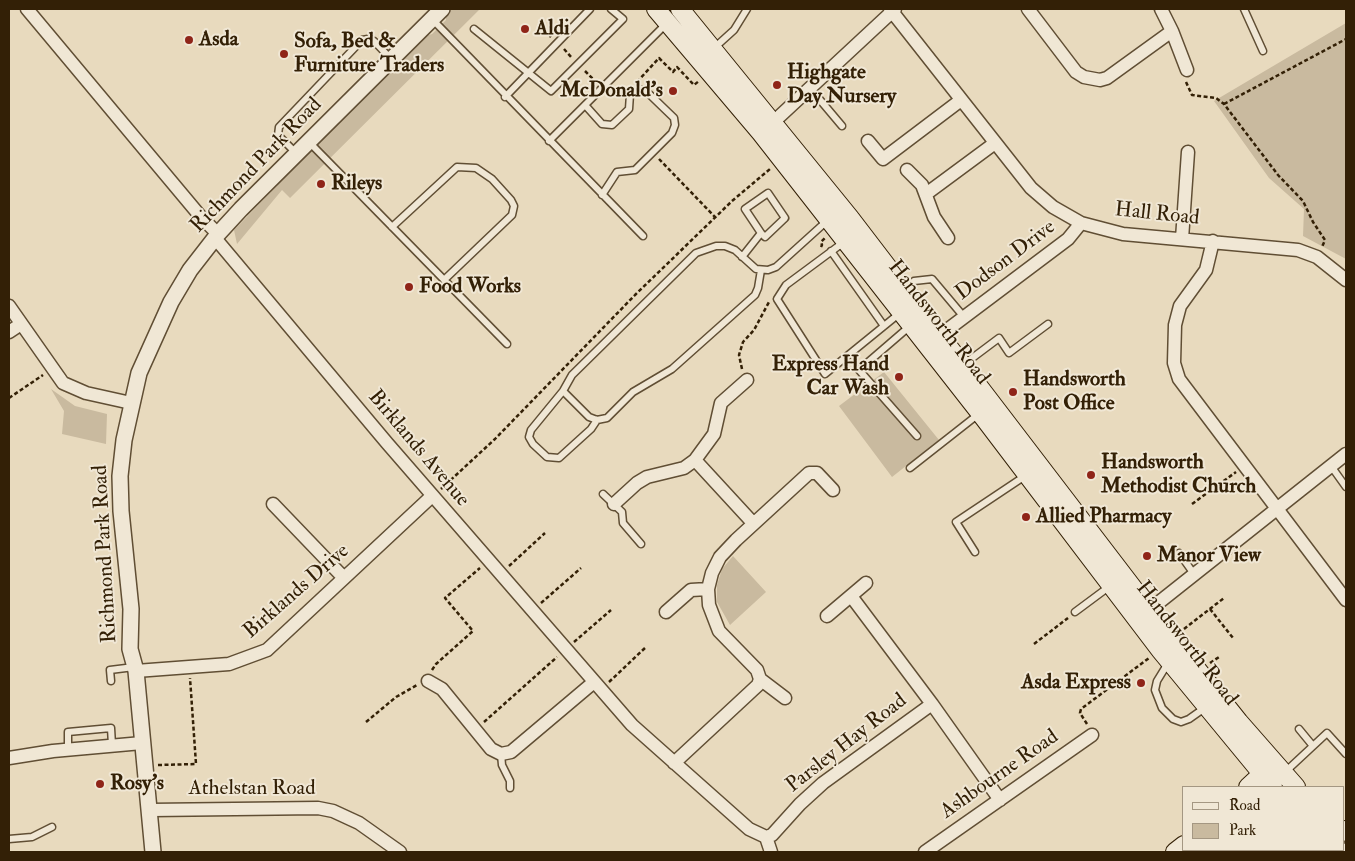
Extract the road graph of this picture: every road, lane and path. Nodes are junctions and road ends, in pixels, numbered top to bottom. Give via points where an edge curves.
1 (27, 9) edge
2 (590, 9) edge
3 (611, 9) edge
4 (656, 9) edge
5 (680, 9) edge
6 (748, 9) edge
7 (1028, 9) edge
8 (1161, 9) edge
9 (1244, 9) edge
10 (892, 10) edge
11 (437, 14) edge
12 (667, 22) junction
13 (474, 29) dead end
14 (545, 30) dead end
15 (1172, 31) junction
16 (1346, 39) edge
17 (557, 42) junction
18 (713, 49) junction
19 (1263, 51) dead end
20 (391, 59) junction
21 (579, 65) junction
22 (1187, 70) joint
23 (526, 73) junction
24 (590, 76) dead end
25 (704, 76) dead end
26 (637, 85) dead end
27 (810, 88) junction
28 (505, 97) junction
29 (961, 100) junction
30 (1224, 104) junction
31 (585, 105) junction
32 (842, 126) dead end
33 (767, 127) junction
34 (549, 141) junction
35 (868, 141) dead end
36 (309, 142) junction
37 (995, 143) junction
38 (652, 152) junction
39 (1188, 152) dead end
40 (297, 154) junction
41 (775, 165) dead end
42 (907, 170) dead end
43 (926, 194) junction
44 (602, 196) junction
45 (842, 208) junction
46 (716, 217) junction
47 (828, 220) junction
48 (1081, 223) junction
49 (392, 227) junction
50 (761, 233) junction
51 (217, 236) junction
52 (643, 236) dead end
53 (948, 238) dead end
54 (1182, 239) junction
55 (1213, 241) junction
56 (838, 246) junction
57 (742, 257) junction
58 (1317, 257) junction
59 (761, 270) junction
60 (444, 280) junction
61 (1346, 280) edge
62 (904, 290) junction
63 (9, 306) edge
64 (964, 317) junction
65 (906, 319) junction
66 (20, 324) junction
67 (1048, 324) dead end
68 (884, 326) junction
69 (9, 332) edge
70 (933, 341) junction
71 (508, 344) dead end
72 (962, 365) junction
73 (52, 369) junction
74 (746, 380) dead end
75 (563, 391) junction
76 (9, 398) edge
77 (131, 403) junction
78 (978, 403) junction
79 (597, 420) junction
80 (917, 436) dead end
81 (1346, 454) edge
82 (695, 460) junction
83 (1331, 466) junction
84 (910, 468) dead end
85 (1237, 471) dead end
86 (1027, 475) junction
87 (1346, 487) edge
88 (833, 490) dead end
89 (603, 494) dead end
90 (432, 496) junction
91 (273, 504) dead end
92 (614, 504) junction
93 (1192, 504) dead end
94 (1277, 509) junction
95 (753, 524) junction
96 (545, 534) dead end
97 (641, 544) dead end
98 (975, 552) dead end
99 (1179, 553) dead end
100 (489, 561) junction
101 (581, 568) dead end
102 (500, 574) junction
103 (1194, 574) junction
104 (344, 578) junction
105 (866, 583) dead end
106 (1111, 585) junction
107 (708, 589) junction
108 (851, 596) junction
109 (1224, 598) dead end
110 (1346, 600) edge
111 (1210, 609) junction
112 (532, 610) junction
113 (611, 610) dead end
114 (666, 612) dead end
115 (1075, 612) joint
116 (1143, 614) junction
117 (827, 616) dead end
118 (1183, 630) dead end
119 (1233, 638) dead end
120 (1034, 644) dead end
121 (646, 647) dead end
122 (566, 649) junction
123 (1161, 651) junction
124 (1219, 657) dead end
125 (1200, 663) junction
126 (1173, 665) junction
127 (136, 669) junction
128 (190, 676) dead end
129 (760, 679) junction
130 (111, 681) dead end
131 (428, 681) junction
132 (598, 686) junction
133 (785, 698) dead end
134 (1213, 701) junction
135 (932, 704) junction
136 (366, 722) dead end
137 (1299, 729) dead end
138 (475, 730) junction
139 (1092, 734) joint
140 (142, 743) junction
141 (112, 745) junction
142 (1313, 746) junction
143 (68, 750) junction
144 (502, 754) junction
145 (1346, 754) edge
146 (9, 758) edge
147 (674, 763) junction
148 (156, 766) dead end
149 (1273, 779) edge
150 (1251, 786) edge
151 (1293, 786) edge
152 (510, 788) dead end
153 (1000, 800) junction
154 (151, 810) junction
155 (52, 828) dead end
156 (766, 837) junction
157 (9, 839) edge
158 (384, 848) edge
159 (930, 851) edge
160 (153, 852) edge
161 (400, 852) edge
162 (771, 852) edge

1 - 51 street, Birklands Avenue
2 - 17 lane
3 - 21 lane via 623,19
4 - 12 main road, Handsworth Road
5 - 18 main road, Handsworth Road
6 - 18 lane via 734,30
7 - 15 street via 1076,72 1092,79 1107,78
8 - 15 street
9 - 19 lane
10 - 27 street
10 - 29 street, Hall Road
11 - 20 street, Richmond Park Road
11 - 28 lane
12 - 31 lane
12 - 33 main road, Handsworth Road
13 - 23 lane
14 - 17 path
15 - 22 street
16 - 30 path
17 - 21 path
17 - 23 lane
18 - 33 main road, Handsworth Road
20 - 36 street, Richmond Park Road
20 - 40 lane via 374,41 362,40 279,127 278,135
21 - 23 lane via 550,91
21 - 24 path
22 - 30 path via 1182,74 1192,95 1216,98
23 - 28 lane
25 - 26 path via 694,85 676,67 672,72 659,58 637,81
27 - 32 lane
27 - 33 street
28 - 34 lane
29 - 35 street via 882,159
29 - 37 street, Hall Road
30 - 58 path via 1278,175 1303,201 1325,240
31 - 34 lane
31 - 38 lane via 602,124 612,125 629,110 630,94 645,90 674,118 675,125 672,133
33 - 45 main road, Handsworth Road
33 - 47 main road, Handsworth Road
34 - 44 lane
36 - 40 street, Richmond Park Road
36 - 49 lane
37 - 43 street
37 - 48 street, Hall Road via 1033,190 1053,207
38 - 44 lane via 635,170 617,172
38 - 46 path
39 - 54 street
40 - 51 street, Richmond Park Road
41 - 46 path
42 - 43 street
43 - 53 street via 934,217
44 - 52 lane
45 - 47 lane
45 - 62 main road, Handsworth Road
46 - 90 path via 495,439
47 - 56 main road, Handsworth Road
47 - 59 lane via 776,267
48 - 54 street, Hall Road via 1123,234
48 - 64 street, Dodson Drive via 1068,239
49 - 60 lane
49 - 60 lane via 457,167 476,168 492,179 511,200 514,206 512,215
50 - 50 lane via 765,237 785,218 768,193 745,209
50 - 57 lane
51 - 77 street, Richmond Park Road via 190,270 171,302 138,373
51 - 90 street, Birklands Avenue
54 - 55 street, Hall Road
55 - 58 street via 1277,246
55 - 94 street, Hall Road via 1206,270 1180,306 1174,332 1174,363 1188,393
56 - 65 main road, Handsworth Road
56 - 68 lane
56 - 68 lane via 786,286 776,299 825,374
57 - 59 lane
57 - 75 lane via 726,246 696,253 586,360
58 - 61 street
59 - 79 lane via 755,295 672,368 633,392 607,418
60 - 71 lane
62 - 64 lane via 914,282 932,279
62 - 70 main road, Handsworth Road
63 - 66 street
64 - 70 street, Dodson Drive
65 - 68 lane
65 - 70 main road, Handsworth Road
65 - 80 lane via 859,370
66 - 69 street
66 - 73 street
67 - 72 lane via 1009,353 999,338
70 - 72 main road, Handsworth Road
70 - 78 main road, Handsworth Road
72 - 78 main road, Handsworth Road
73 - 76 path
73 - 77 street via 64,383 75,389
74 - 82 street via 721,403 714,434
75 - 79 lane via 589,417
75 - 79 lane via 530,430 532,444 547,457 559,458 592,429
77 - 127 street, Richmond Park Road via 123,449 121,511 131,610 130,649
78 - 84 lane
78 - 86 main road, Handsworth Road
78 - 116 main road, Handsworth Road
81 - 83 street
82 - 92 street via 684,468 647,477
82 - 95 street
83 - 87 lane
83 - 94 street
85 - 93 path
86 - 98 lane via 956,522
86 - 106 main road, Handsworth Road
88 - 95 street via 817,473 809,473
89 - 92 lane
90 - 100 street, Birklands Avenue
90 - 104 street, Birklands Drive
91 - 104 street
92 - 97 lane via 622,512 623,524
94 - 103 street
94 - 110 street, Hall Road
95 - 107 street via 720,557
96 - 102 path
99 - 103 lane
100 - 102 street, Birklands Avenue
100 - 131 path via 445,598 473,631 436,664
101 - 112 path
102 - 112 street, Birklands Avenue
103 - 116 street
104 - 127 street, Birklands Drive via 281,638 252,658 201,667
105 - 108 street
106 - 115 lane
106 - 116 main road, Handsworth Road
107 - 114 street via 691,590
107 - 129 street via 709,605 719,631 757,670
108 - 117 street
108 - 135 street
109 - 111 path
111 - 118 path
111 - 119 path
112 - 122 street, Birklands Avenue
113 - 122 path
115 - 120 path
116 - 123 main road, Handsworth Road
116 - 125 main road, Handsworth Road
121 - 132 path
122 - 132 street, Birklands Avenue
122 - 138 path
123 - 126 main road, Handsworth Road
123 - 139 path via 1137,665 1081,709 1080,713
124 - 125 path
125 - 126 lane
125 - 134 main road, Handsworth Road
126 - 134 main road, Handsworth Road
126 - 134 lane via 1165,668 1155,690 1162,708 1173,719 1181,722 1189,719
127 - 130 lane via 110,670
127 - 140 street, Richmond Park Road
128 - 148 path via 196,764
129 - 133 street
129 - 147 street via 758,685
131 - 136 path via 396,696
131 - 138 street via 442,689
132 - 144 street via 511,752
132 - 147 street, Birklands Avenue via 632,725
134 - 149 main road, Handsworth Road
135 - 153 street
135 - 156 street, Parsley Hay Road via 823,783 772,835
137 - 142 lane
138 - 144 street via 491,749
139 - 153 street, Ashbourne Road
140 - 141 street
140 - 154 street, Richmond Park Road
141 - 143 street
141 - 143 lane via 111,728 68,732
142 - 145 lane via 1327,733
142 - 149 lane
143 - 146 street
144 - 152 lane via 502,765
147 - 156 street via 749,829
149 - 150 main road
149 - 151 main road, Handsworth Road
153 - 159 street, Ashbourne Road
154 - 158 street, Athelstan Road via 318,808 346,817
154 - 160 street, Richmond Park Road
155 - 157 lane via 32,837
156 - 162 street
158 - 161 street, Athelstan Road

